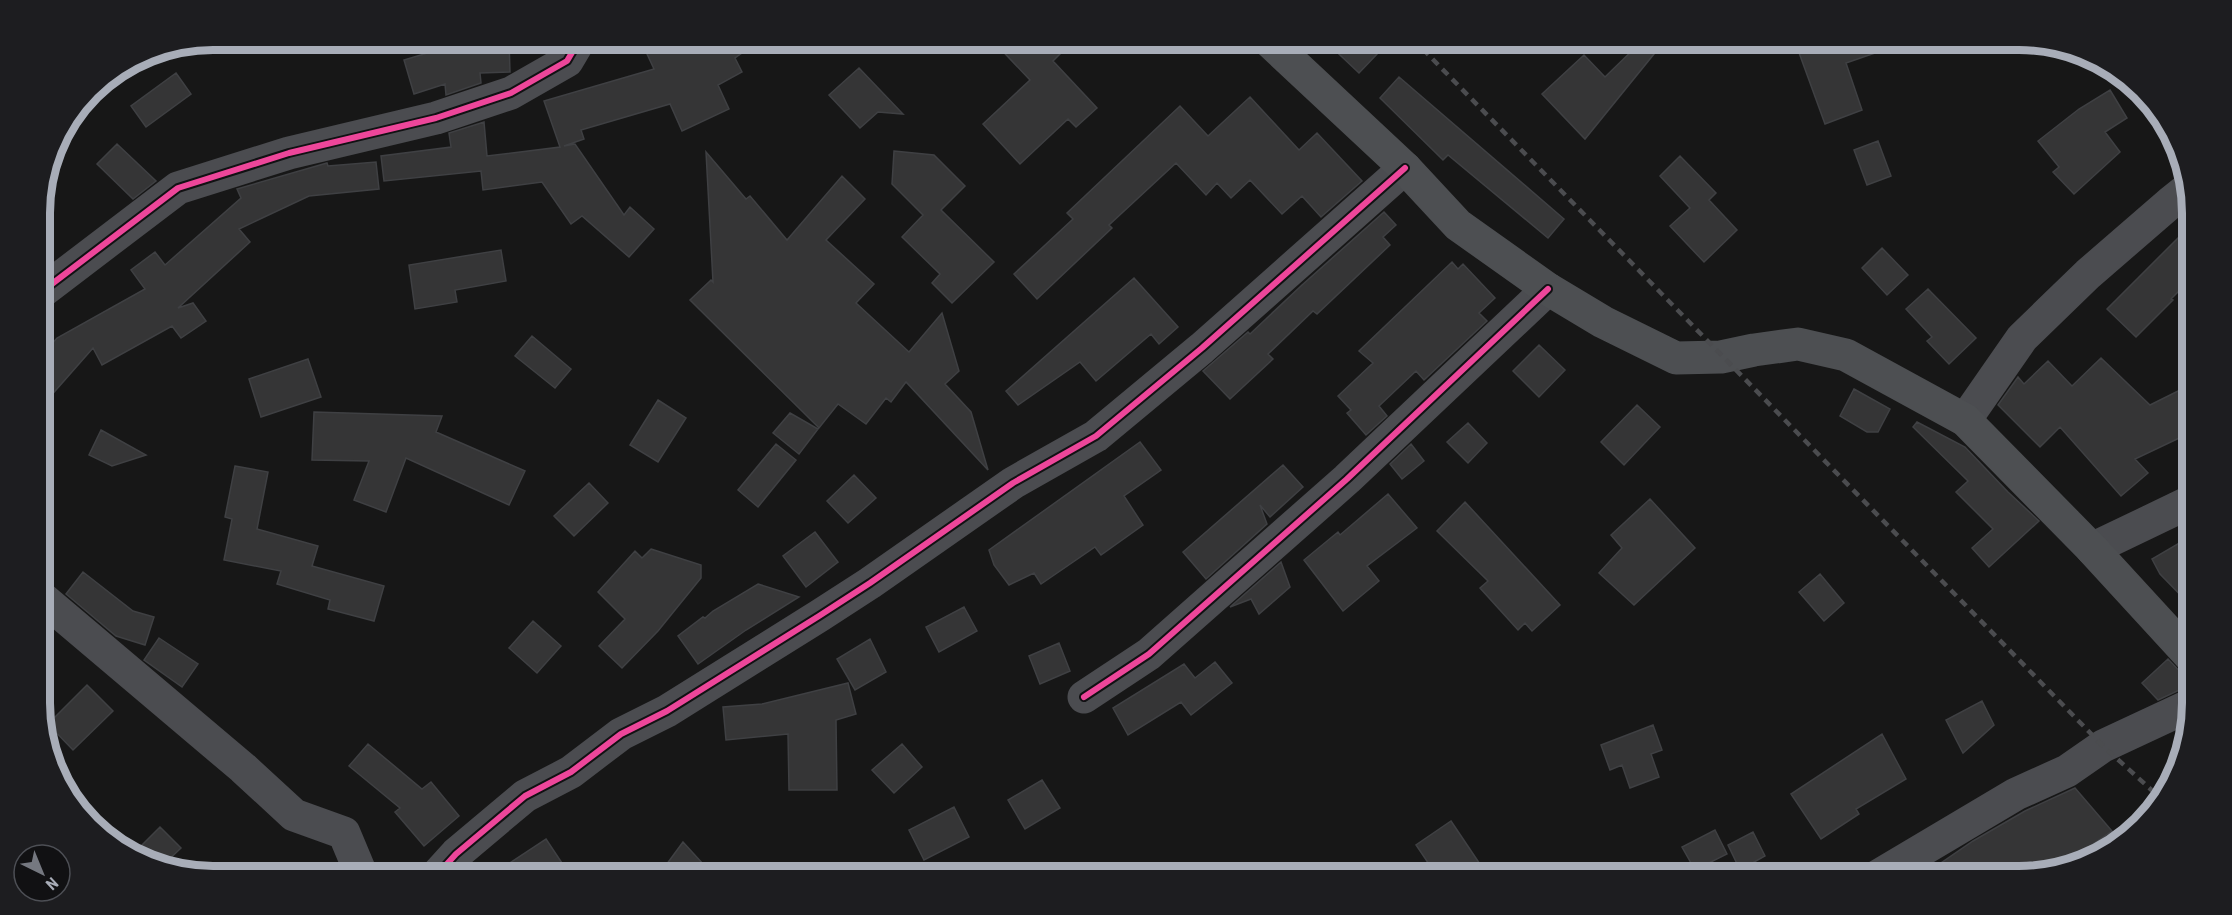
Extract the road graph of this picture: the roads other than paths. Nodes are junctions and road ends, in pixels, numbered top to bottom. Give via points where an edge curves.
1 (574, 50) edge
2 (1279, 50) edge
3 (1405, 168) junction
4 (2181, 194) edge
5 (50, 285) edge
6 (1548, 289) junction
7 (1965, 420) junction
8 (2182, 506) edge
9 (2092, 549) junction
10 (50, 605) edge
11 (2182, 647) edge
12 (1084, 697) dead end
13 (2182, 709) edge
14 (1896, 865) edge
15 (358, 866) edge
16 (445, 866) edge

1 - 5 street via 567,61 511,93 436,118 289,153 178,188
2 - 3 main road
3 - 6 main road via 1458,225
3 - 16 street via 1096,436 1013,483 819,616 667,711 621,734 571,772 525,796
4 - 7 street via 2088,274 2022,338
6 - 7 main road via 1603,322 1677,358 1721,357 1798,344 1846,355
6 - 12 street via 1347,479 1149,654
7 - 9 main road
8 - 9 street
9 - 11 main road
10 - 15 street via 294,815 344,833
13 - 14 street via 2103,746 2067,771 2016,794

